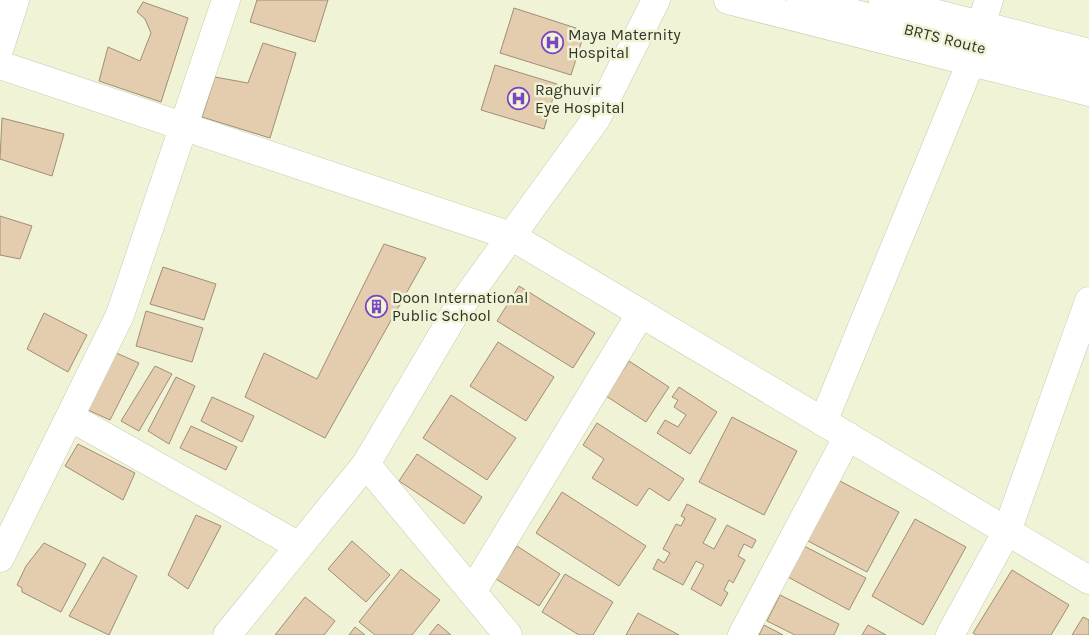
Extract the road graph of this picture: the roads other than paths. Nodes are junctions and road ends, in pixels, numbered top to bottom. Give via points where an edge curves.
1 (15, 0) edge
2 (226, 0) edge
3 (656, 0) edge
4 (728, 0) edge
5 (801, 0) edge
6 (883, 0) edge
7 (984, 13) edge
8 (0, 47) edge
9 (1089, 53) edge
10 (970, 62) junction
11 (0, 65) edge
12 (1089, 74) edge
13 (1089, 92) edge
14 (183, 127) junction
15 (511, 236) junction
16 (1089, 301) edge
17 (641, 313) junction
18 (70, 417) junction
19 (823, 422) junction
20 (848, 436) junction
21 (366, 464) junction
22 (1007, 531) junction
23 (299, 546) junction
24 (0, 558) edge
25 (1089, 580) edge
26 (472, 592) junction
27 (227, 635) edge
28 (508, 635) edge
29 (742, 635) edge
30 (950, 635) edge

1 - 8 street
2 - 14 street
3 - 15 street via 596,120
4 - 10 street
5 - 12 street, BRTS Route
6 - 7 street
7 - 9 street
10 - 13 street
10 - 19 street
11 - 14 street
14 - 15 street
14 - 18 street via 120,315
15 - 17 street
15 - 21 street via 454,315
16 - 22 street
17 - 19 street
17 - 26 street
18 - 23 street
18 - 24 street
19 - 20 street
20 - 22 street
20 - 29 street
21 - 23 street
21 - 26 street
22 - 25 street
22 - 30 street
23 - 27 street
26 - 28 street

